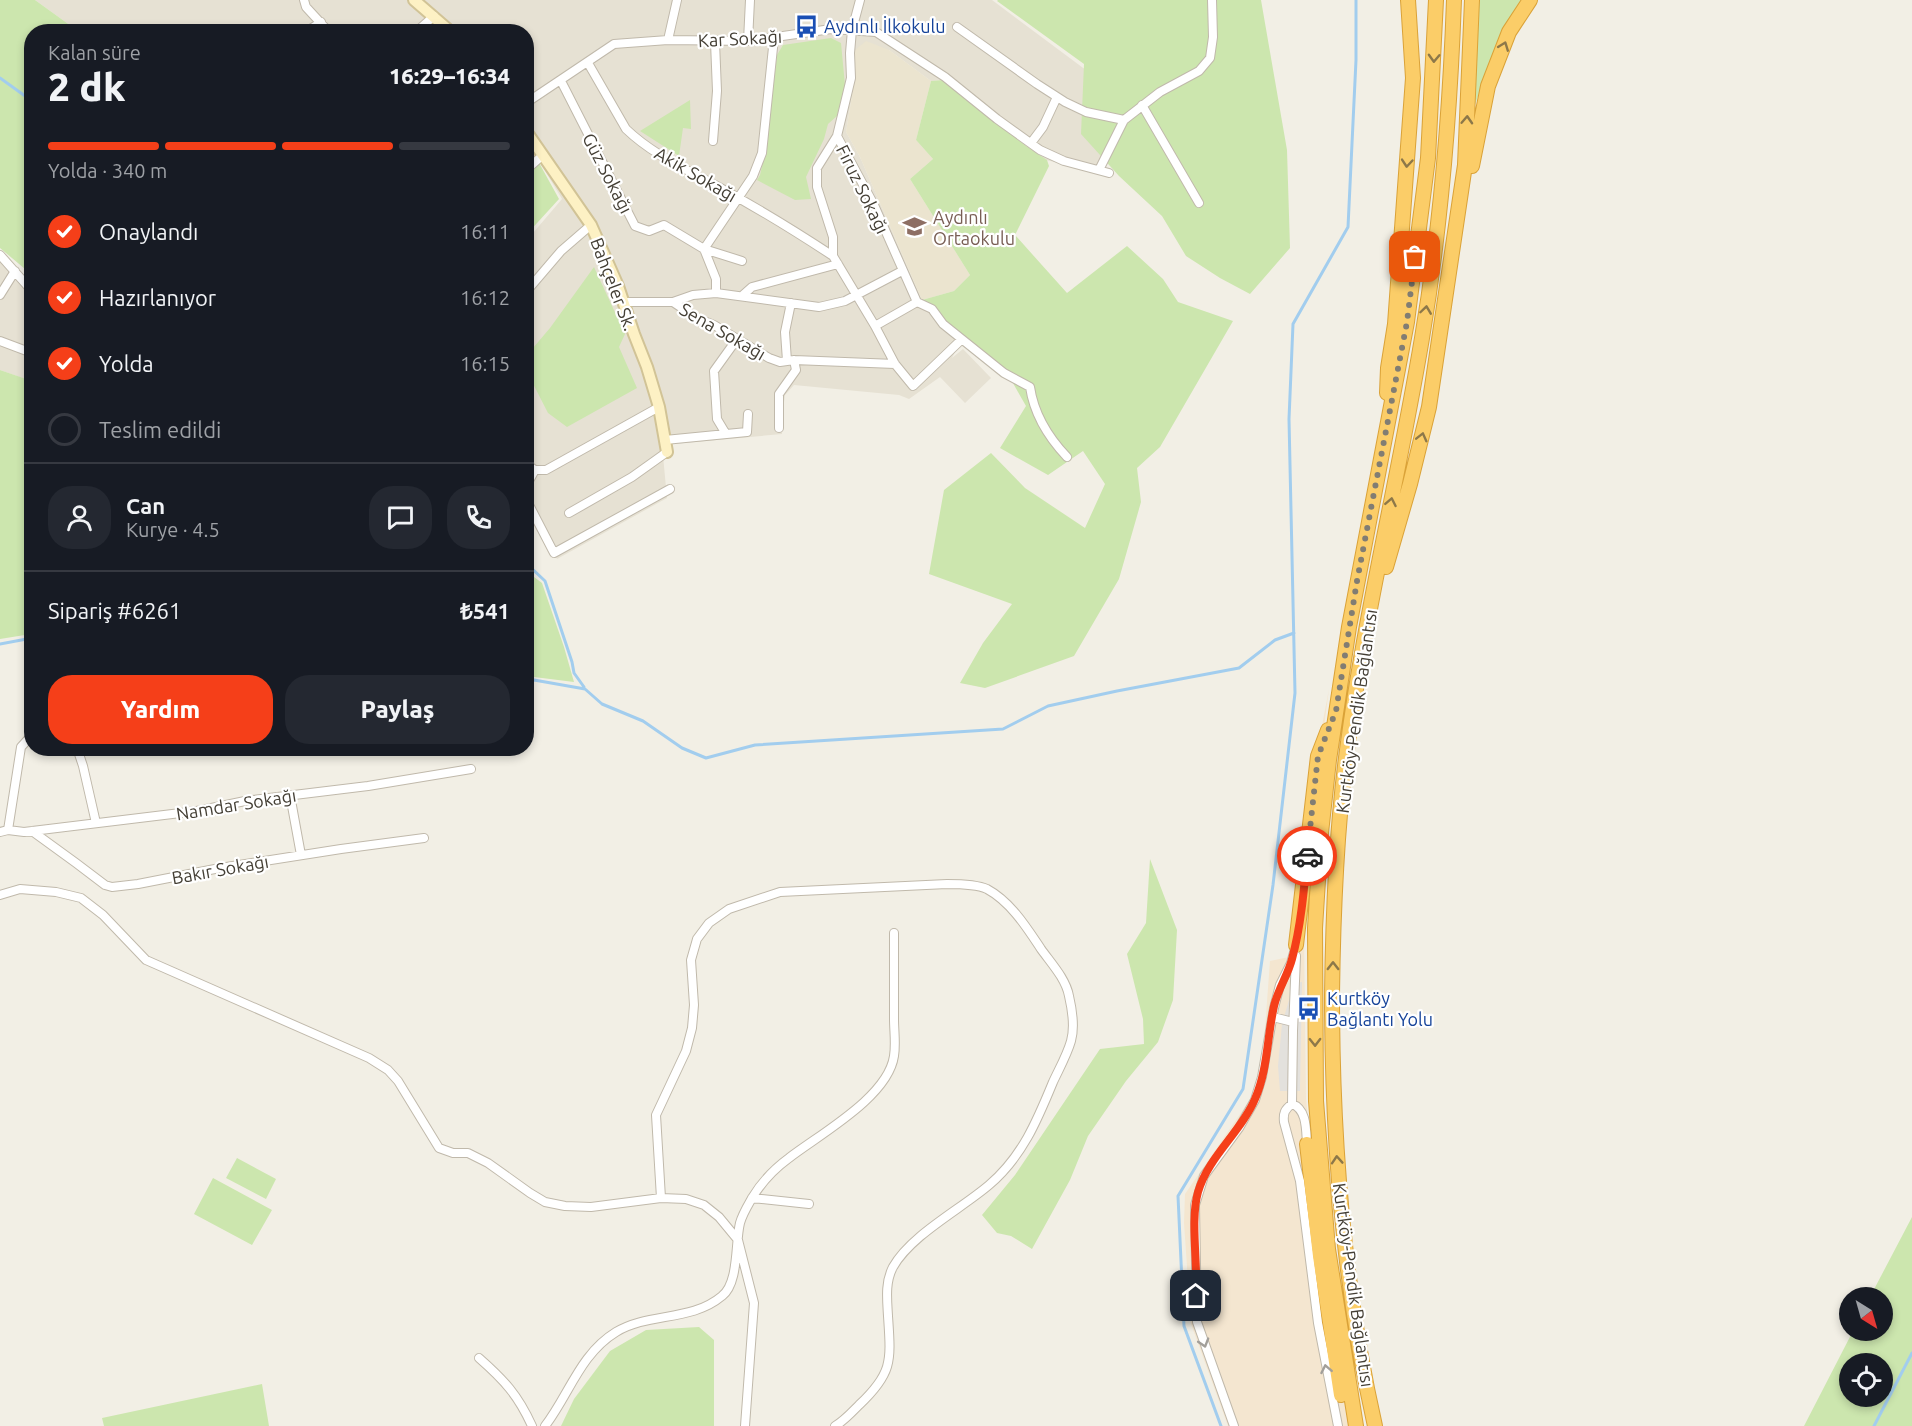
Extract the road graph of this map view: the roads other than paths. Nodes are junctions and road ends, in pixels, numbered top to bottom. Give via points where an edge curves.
1 (304, 0) edge
2 (414, 0) edge
3 (677, 0) edge
4 (750, 0) edge
5 (860, 0) edge
6 (1212, 0) edge
7 (1408, 0) edge
8 (1416, 0) edge
9 (1436, 0) edge
10 (1454, 0) edge
11 (1472, 0) edge
12 (1530, 0) edge
13 (434, 16) junction
14 (321, 22) joint
15 (318, 24) edge
16 (425, 24) edge
17 (443, 24) edge
18 (957, 27) dead end
19 (852, 30) junction
20 (774, 38) junction
21 (668, 40) junction
22 (748, 40) junction
23 (715, 42) junction
24 (588, 63) junction
25 (1413, 78) junction
26 (561, 81) junction
27 (1057, 97) junction
28 (534, 98) edge
29 (1142, 105) junction
30 (1124, 120) junction
31 (837, 136) junction
32 (713, 141) dead end
33 (534, 142) edge
34 (1031, 143) junction
35 (543, 155) junction
36 (534, 163) edge
37 (1099, 170) junction
38 (1109, 173) dead end
39 (739, 199) junction
40 (1199, 203) dead end
41 (591, 225) junction
42 (1454, 244) junction
43 (704, 249) junction
44 (0, 255) edge
45 (836, 260) junction
46 (742, 261) dead end
47 (15, 271) junction
48 (902, 271) junction
49 (24, 282) edge
50 (534, 283) edge
51 (716, 293) junction
52 (0, 295) edge
53 (857, 295) junction
54 (743, 296) junction
55 (624, 302) junction
56 (673, 302) junction
57 (917, 302) junction
58 (791, 303) junction
59 (874, 326) junction
60 (737, 339) junction
61 (962, 340) junction
62 (0, 341) edge
63 (24, 350) edge
64 (790, 361) junction
65 (895, 364) junction
66 (659, 407) junction
67 (748, 414) dead end
68 (779, 428) dead end
69 (726, 434) junction
70 (665, 440) junction
71 (1384, 443) junction
72 (667, 452) joint
73 (1067, 457) dead end
74 (534, 470) edge
75 (670, 489) dead end
76 (569, 513) dead end
77 (534, 515) edge
78 (1365, 635) junction
79 (1336, 711) junction
80 (24, 744) edge
81 (80, 756) edge
82 (471, 769) dead end
83 (290, 795) junction
84 (96, 823) junction
85 (4, 831) edge
86 (32, 831) junction
87 (424, 838) dead end
88 (302, 855) junction
89 (0, 895) edge
90 (894, 933) dead end
91 (1296, 945) junction
92 (1272, 1017) junction
93 (1293, 1022) junction
94 (1292, 1104) junction
95 (1307, 1144) joint
96 (661, 1198) junction
97 (752, 1198) junction
98 (810, 1204) dead end
99 (738, 1240) junction
100 (1197, 1286) junction
101 (1216, 1292) dead end
102 (479, 1358) dead end
103 (532, 1426) edge
104 (545, 1426) edge
105 (745, 1426) edge
106 (836, 1426) edge
107 (1234, 1426) edge
108 (1338, 1426) edge
109 (1348, 1426) edge
110 (1356, 1426) edge
111 (1375, 1426) edge

1 - 14 street
2 - 13 street
3 - 21 street
4 - 22 street
5 - 19 street, Firuz Sokağı
6 - 29 street via 1210,58 1199,71
7 - 25 highway
8 - 25 highway
9 -> 71 highway, Kurtköy-Pendik Bağlantısı via 1428,158 1407,322
78 -> 10 highway, Kurtköy-Pendik Bağlantısı via 1415,378 1439,216
42 -> 11 highway via 1465,165
42 -> 12 highway via 1488,86 1509,32
13 - 16 street
13 - 17 street
14 - 15 street
18 - 27 street
19 - 20 street, Kar Sokağı via 831,29
19 - 31 street, Firuz Sokağı via 851,78
19 - 34 street, Kar Sokağı via 876,32 945,77
20 - 22 street, Kar Sokağı
20 - 39 street via 762,153
21 - 23 street, Kar Sokağı
21 - 24 street, Kar Sokağı via 614,44
22 - 23 street, Kar Sokağı
23 - 32 street
24 - 26 street, Kar Sokağı
24 - 39 street, Akik Sokağı via 635,138
25 -> 71 highway
26 - 28 street, Kar Sokağı
26 - 43 street, Güz Sokağı via 635,226 649,231 664,225
27 - 30 street via 1086,112
27 - 34 street
29 - 30 street
29 - 40 street
30 - 37 street
31 - 45 street via 817,168 817,186
31 - 48 street, Firuz Sokağı via 874,205
33 - 35 street, Bahçeler Sk.
34 - 37 street, Kar Sokağı via 1064,161
35 - 36 street
35 - 41 street, Bahçeler Sk.
37 - 38 street, Kar Sokağı
39 - 43 street
39 - 45 street, Akik Sokağı
41 - 50 street via 561,251
41 - 55 street, Bahçeler Sk.
78 -> 42 highway via 1429,407
43 - 46 street, Güz Sokağı
43 - 51 street via 716,279
44 - 47 street
45 - 53 street
45 - 54 street via 752,287
47 - 49 street
47 - 52 street
48 - 53 street
48 - 57 street, Firuz Sokağı
51 - 54 street
51 - 56 street
53 - 58 street via 819,307
53 - 59 street
54 - 58 street
55 - 56 street, Sena Sokağı
55 - 66 street, Bahçeler Sk.
56 - 60 street, Sena Sokağı
57 - 59 street
57 - 61 street via 932,309
58 - 64 street via 785,332
59 - 65 street
60 - 64 street, Sena Sokağı via 769,358
60 - 69 street via 714,371 717,418
61 - 65 street via 914,386
61 - 73 street via 1004,374 1030,387 1032,401 1051,440
62 - 63 street
64 - 65 street, Sena Sokağı
64 - 68 street via 796,370 780,394
66 - 70 street, Bahçeler Sk.
66 - 74 street via 546,470
67 - 69 street via 747,432
69 - 70 street
70 - 72 street, Bahçeler Sk.
71 - 79 highway, Kurtköy-Pendik Bağlantısı
72 - 76 street
75 - 77 street via 554,554
111 -> 78 highway, Kurtköy-Pendik Bağlantısı via 1343,1238 1332,1050 1333,920 1339,834 1346,753
79 - 91 highway via 1318,756
79 -> 110 highway, Kurtköy-Pendik Bağlantısı via 1321,832 1315,928 1316,1090 1328,1249
80 - 85 street
81 - 84 street
82 - 83 street, Namdar Sokağı
83 - 84 street, Namdar Sokağı
83 - 88 street
84 - 86 street, Namdar Sokağı
85 - 86 street, Namdar Sokağı
86 - 88 street, Bakır Sokağı via 112,887
87 - 88 street, Bakır Sokağı
89 - 96 street via 20,889 81,898 146,960 369,1058 398,1081 439,1148 468,1153 488,1163 545,1202 591,1207
90 - 97 street via 894,1057 884,1081 861,1106 787,1160
91 - 92 street
91 - 93 street
92 - 93 street
92 - 100 street via 1255,1100 1198,1191
93 - 94 street
94 - 95 street via 1302,1112
108 -> 94 street via 1318,1323 1300,1181 1284,1122 1283,1114
95 - 109 highway via 1327,1312
96 - 99 street via 686,1199 704,1205 720,1217
96 - 106 street via 656,1115 686,1051 694,1005 691,960 697,939 709,923 729,909 780,892 947,884 985,888 1018,916 1069,992 1072,1039 1032,1131 1008,1167 904,1251 892,1268 886,1290 886,1373 876,1389
97 - 98 street
97 - 99 street via 741,1221
99 - 104 street via 732,1283 725,1294 689,1314 637,1323 616,1332 580,1368
99 - 105 street via 754,1303
100 - 101 street
100 -> 107 street via 1197,1322
102 - 103 street via 504,1380

